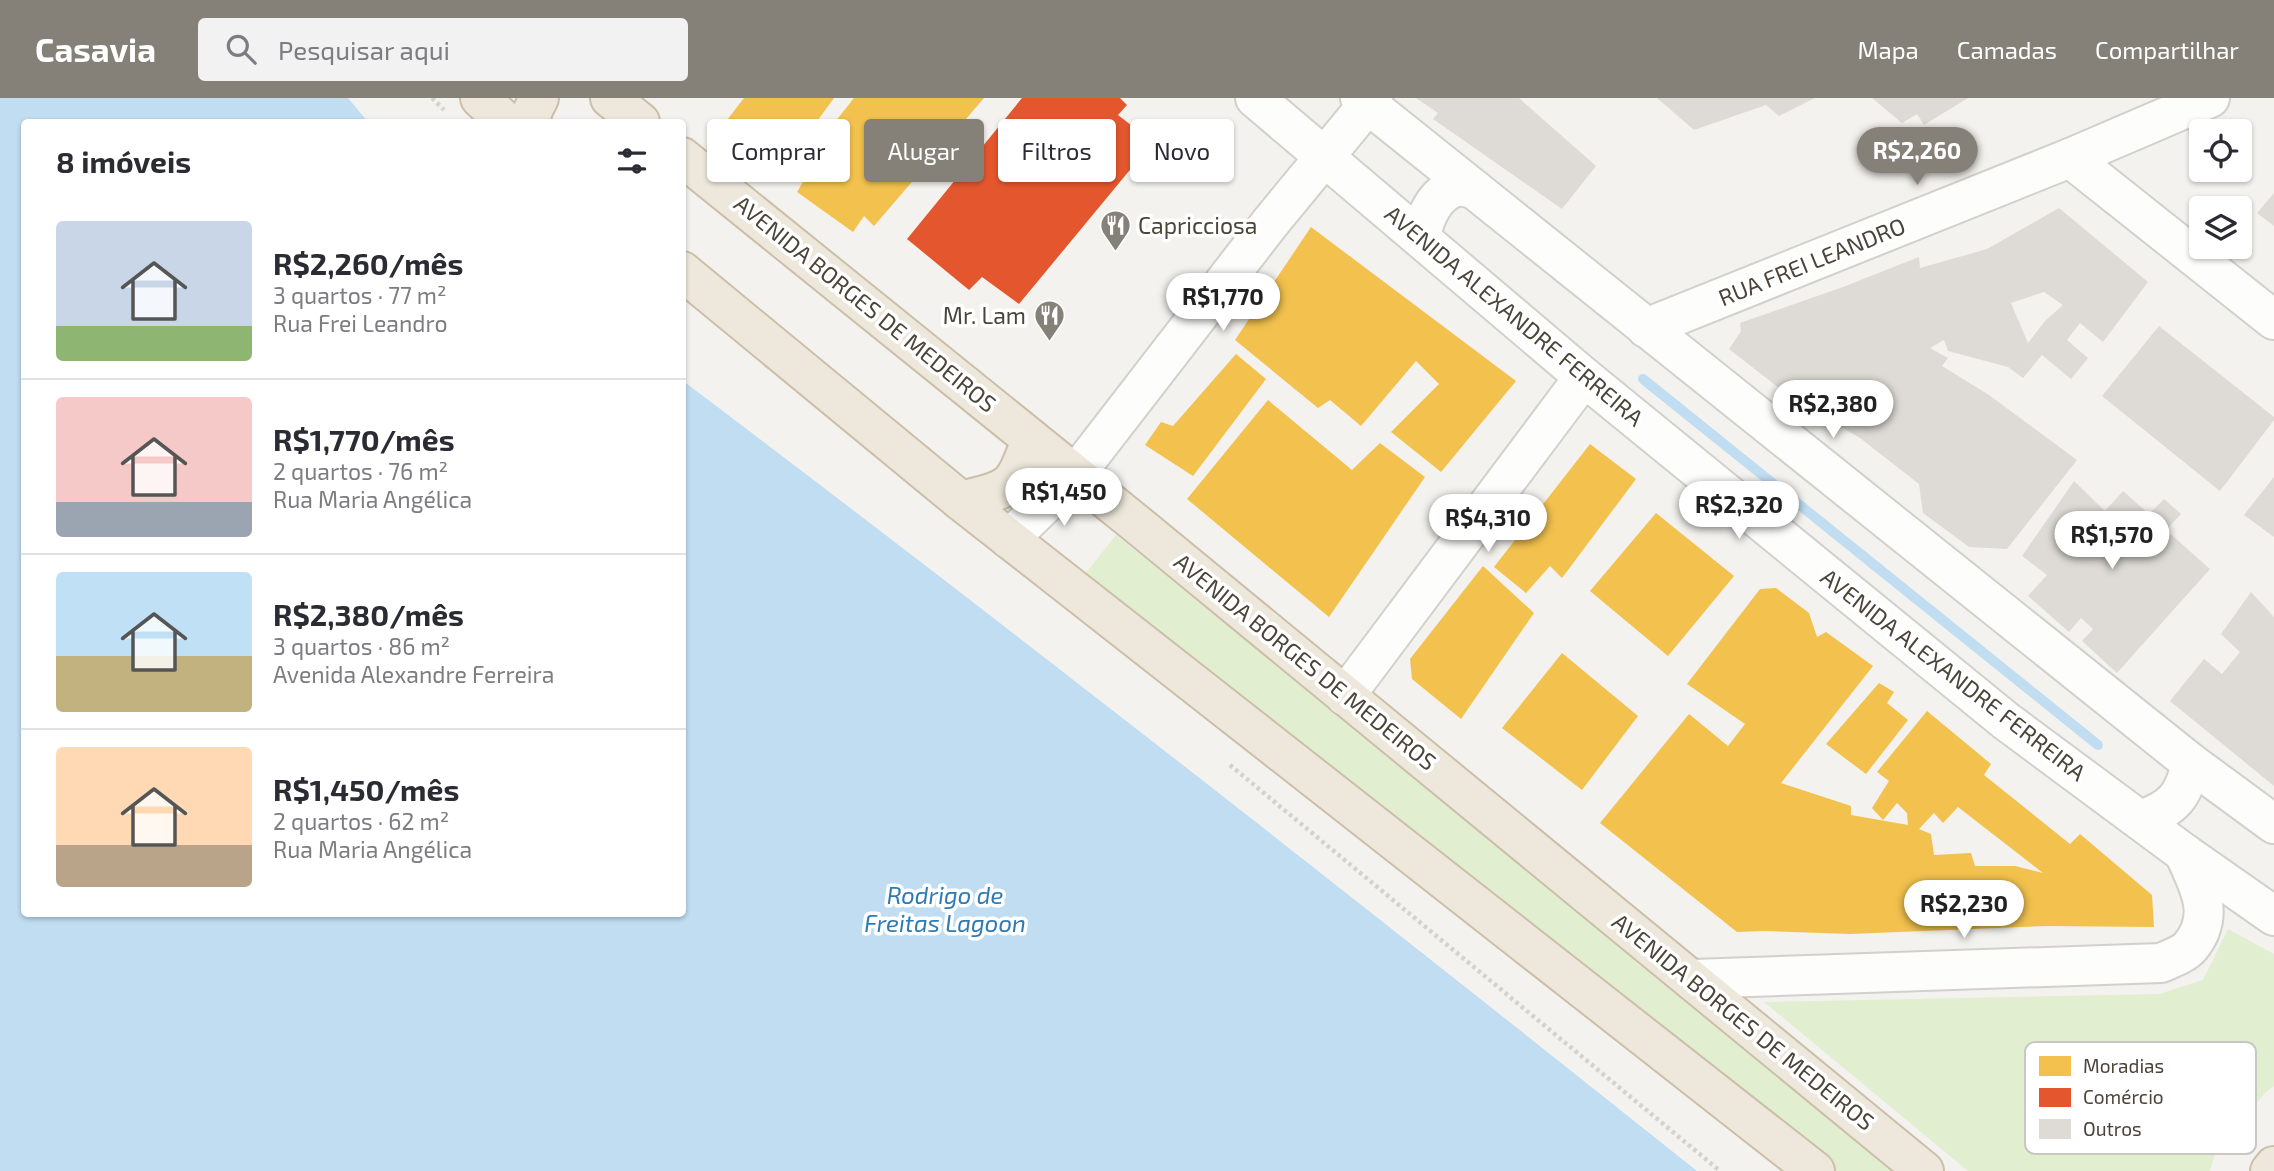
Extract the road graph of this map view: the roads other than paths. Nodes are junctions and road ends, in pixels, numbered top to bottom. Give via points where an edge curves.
1 (480, 98) edge
2 (539, 98) edge
3 (610, 98) edge
4 (1255, 98) edge
5 (2210, 98) edge
6 (1367, 100) edge
7 (503, 119) edge
8 (531, 119) edge
9 (636, 119) edge
10 (1324, 156) junction
11 (2070, 158) junction
12 (686, 160) edge
13 (1474, 189) junction
14 (1421, 238) junction
15 (686, 274) edge
16 (2274, 320) edge
17 (1646, 328) junction
18 (1584, 377) junction
19 (1031, 439) junction
20 (1076, 474) junction
21 (961, 501) junction
22 (1009, 539) junction
23 (1345, 695) junction
24 (2191, 763) junction
25 (2140, 820) junction
26 (2274, 824) edge
27 (2184, 853) junction
28 (2274, 916) edge
29 (1693, 979) junction
30 (2274, 1166) edge
31 (1815, 1171) edge
32 (1924, 1171) edge
33 (2270, 1171) edge

1 - 7 highway
2 - 8 highway
3 - 9 highway
4 - 10 street, AVENIDA ALEXANDRE FERREIRA
5 - 11 street, RUA FREI LEANDRO
6 - 10 street
6 - 13 street
10 - 14 street, AVENIDA ALEXANDRE FERREIRA
10 - 20 street
11 - 16 street
11 - 17 street, RUA FREI LEANDRO
12 - 19 highway, AVENIDA BORGES DE MEDEIROS
13 - 14 street via 1457,187 1438,199 1424,221
13 - 17 street
14 - 18 street, AVENIDA ALEXANDRE FERREIRA
15 - 21 highway
17 - 24 street
18 - 23 street
18 - 25 street, AVENIDA ALEXANDRE FERREIRA via 2006,721
19 - 20 highway, AVENIDA BORGES DE MEDEIROS
19 - 21 highway via 1013,481 1001,491
20 - 22 street
20 - 23 highway, AVENIDA BORGES DE MEDEIROS
21 - 22 highway
22 - 31 highway
23 - 29 highway, AVENIDA BORGES DE MEDEIROS
24 - 25 street via 2176,800 2160,814
24 - 26 street
25 - 27 street, AVENIDA ALEXANDRE FERREIRA
27 - 28 street, AVENIDA ALEXANDRE FERREIRA
27 - 29 street via 2204,898 2203,923 2189,948 2161,963
29 - 32 highway, AVENIDA BORGES DE MEDEIROS
30 - 33 highway

